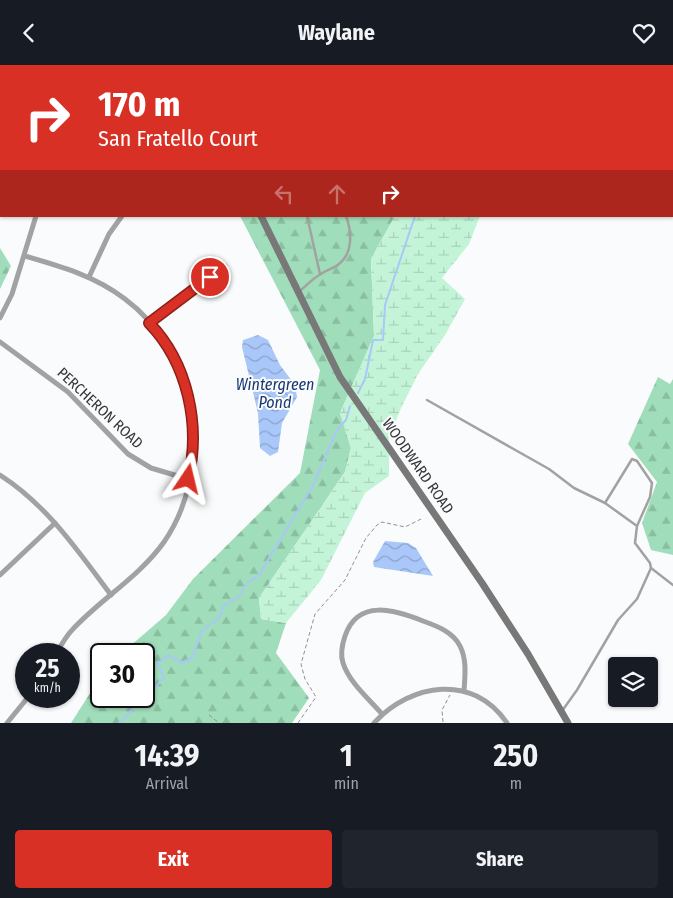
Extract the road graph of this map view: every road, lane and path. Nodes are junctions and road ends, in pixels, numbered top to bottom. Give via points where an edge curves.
1 (36, 217) edge
2 (121, 217) edge
3 (262, 217) edge
4 (307, 217) edge
5 (346, 217) edge
6 (25, 256) junction
7 (225, 266) dead end
8 (320, 274) junction
9 (89, 277) junction
10 (298, 293) junction
11 (0, 318) edge
12 (149, 323) junction
13 (0, 342) edge
14 (427, 400) dead end
15 (0, 475) edge
16 (188, 479) junction
17 (605, 503) junction
18 (421, 519) dead end
19 (55, 523) junction
20 (636, 526) junction
21 (651, 568) junction
22 (0, 575) edge
23 (673, 585) edge
24 (111, 595) junction
25 (63, 643) edge
26 (452, 690) junction
27 (464, 691) junction
28 (19, 708) edge
29 (561, 712) junction
30 (382, 714) junction
31 (209, 715) dead end
32 (443, 722) edge
33 (7, 723) edge
34 (219, 723) edge
35 (298, 723) edge
36 (374, 723) edge
37 (507, 723) edge
38 (568, 723) edge

1 - 6 street
2 - 9 street via 109,234
3 - 10 street, WOODWARD ROAD
4 - 8 lane
5 - 8 lane via 349,250 338,265
6 - 9 street
6 - 11 street
7 - 12 street
8 - 10 lane
9 - 12 street via 127,300
10 - 29 street, WOODWARD ROAD via 344,383 482,583
12 - 16 street via 170,352 191,404 193,444
13 - 16 street, PERCHERON ROAD via 68,392 128,454 152,468
14 - 17 lane via 549,469 574,488
15 - 19 street via 18,487
16 - 24 street via 176,521 164,541 137,574
17 - 20 lane
17 - 20 lane via 632,459 637,461 652,483 650,497
18 - 35 path via 405,527 377,525 366,538 344,580 315,614 301,664 305,679 316,697
19 - 22 street
19 - 24 street
20 - 21 lane via 635,543
21 - 23 lane
21 - 29 lane via 637,599 618,620
24 - 25 street via 72,630
26 - 27 street
26 - 30 street via 434,689 413,695
26 - 32 path via 442,710
27 - 30 street via 465,662 454,637 438,626 400,612 372,611 351,625 344,640 342,656 350,677
27 - 37 street via 491,704
28 - 33 street
29 - 38 street, WOODWARD ROAD
30 - 36 street
31 - 34 path

